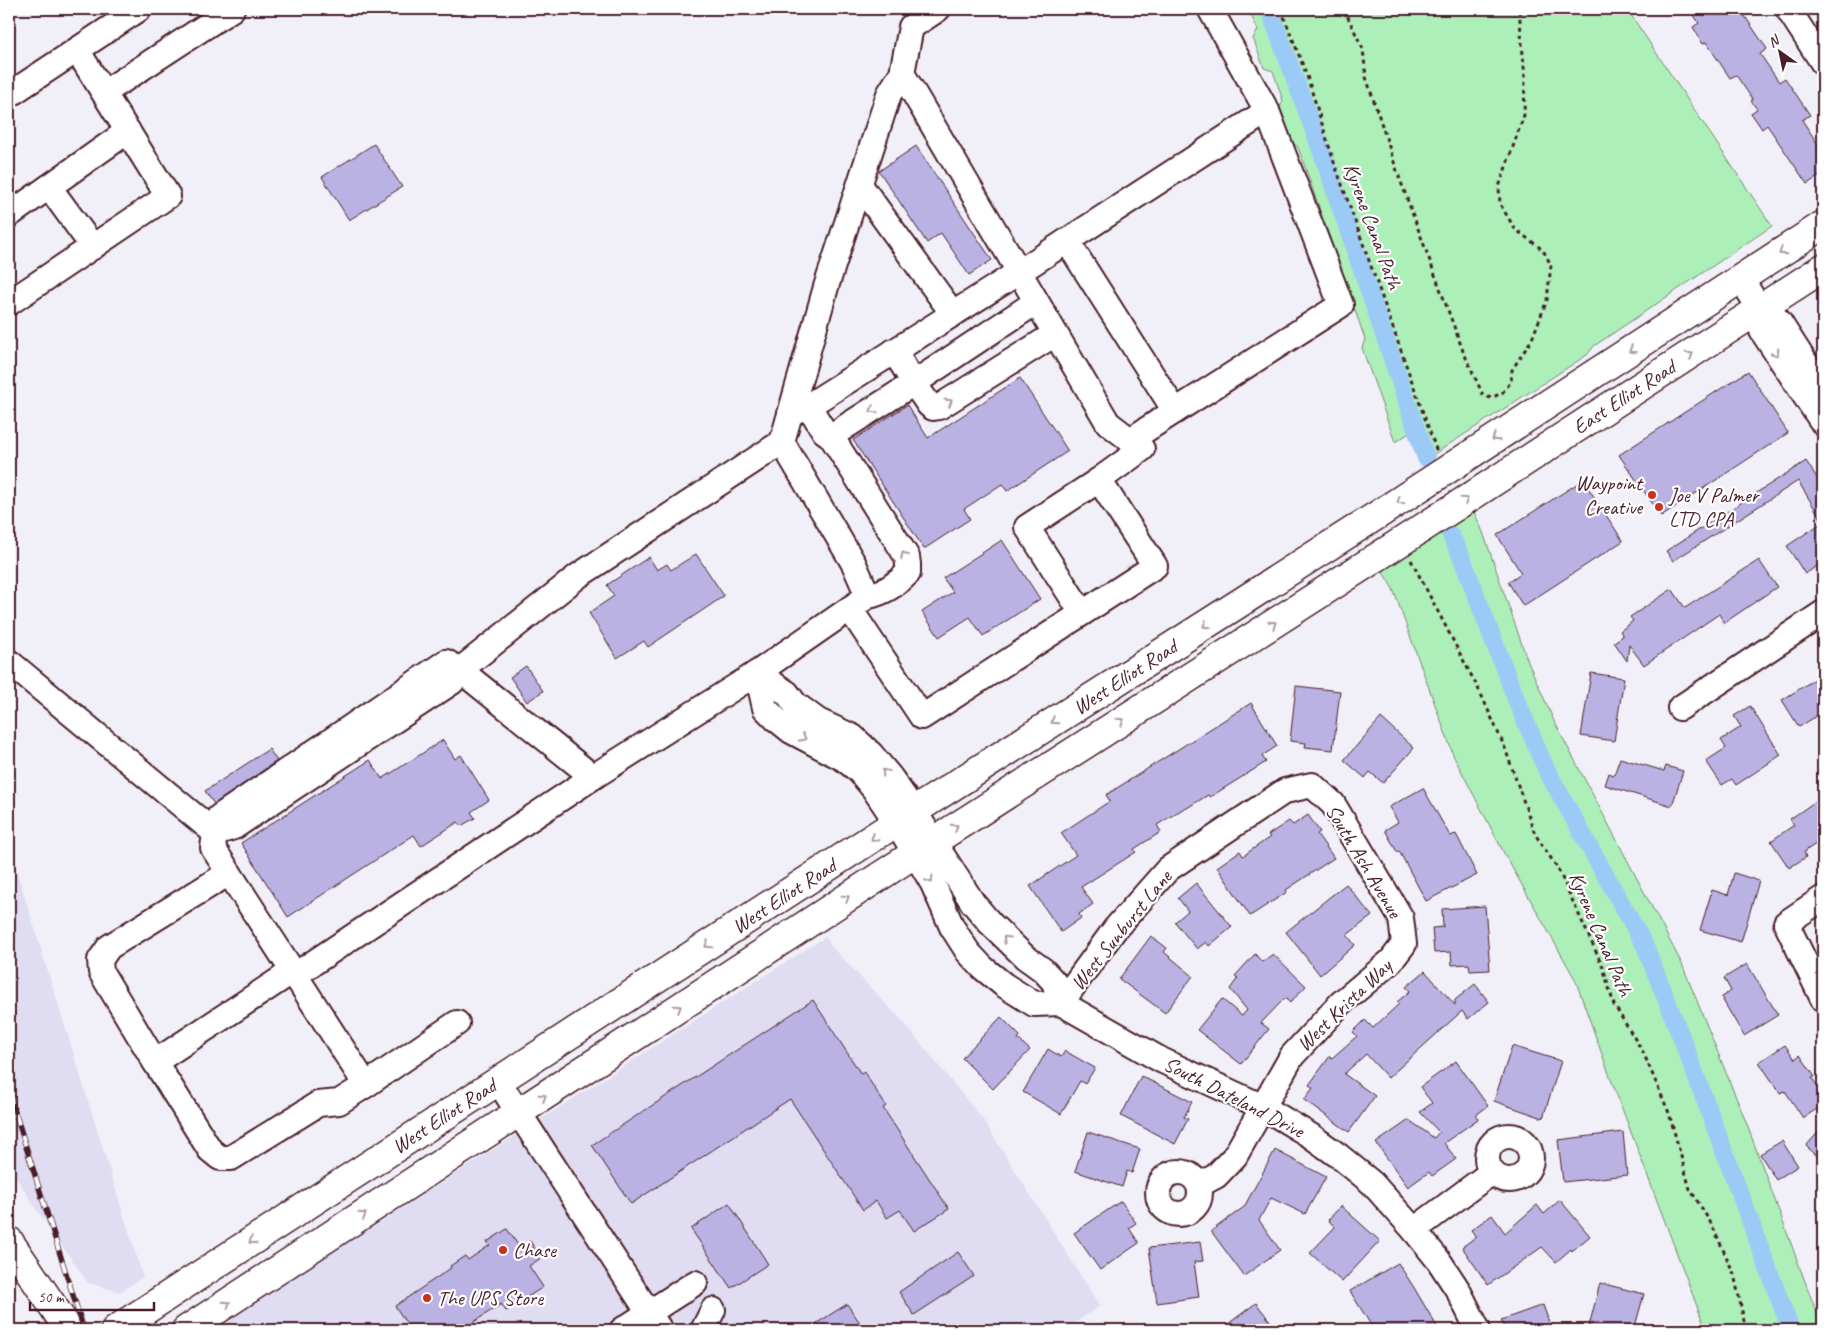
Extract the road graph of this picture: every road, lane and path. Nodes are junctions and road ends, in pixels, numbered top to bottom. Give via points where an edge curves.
1 (139, 9) edge
2 (232, 9) edge
3 (938, 9) edge
4 (1210, 9) edge
5 (1281, 9) edge
6 (1344, 9) edge
7 (1519, 9) edge
8 (1788, 9) edge
9 (912, 18) edge
10 (77, 50) junction
11 (1823, 63) edge
12 (902, 72) junction
13 (105, 92) junction
14 (9, 94) edge
15 (1267, 111) junction
16 (128, 131) junction
17 (860, 185) junction
18 (49, 186) junction
19 (9, 215) edge
20 (1823, 225) edge
21 (1068, 241) junction
22 (93, 247) junction
23 (1823, 268) edge
24 (1019, 272) junction
25 (1741, 279) junction
26 (1036, 302) junction
27 (9, 303) edge
28 (1760, 309) junction
29 (953, 314) junction
30 (1055, 334) junction
31 (894, 351) junction
32 (914, 383) junction
33 (1823, 390) edge
34 (799, 410) junction
35 (1175, 411) junction
36 (1823, 423) edge
37 (831, 436) junction
38 (1130, 440) junction
39 (782, 442) junction
40 (1447, 459) junction
41 (1099, 480) junction
42 (1424, 526) joint
43 (1409, 556) dead end
44 (859, 602) junction
45 (1082, 613) junction
46 (1823, 613) edge
47 (9, 662) edge
48 (460, 670) junction
49 (757, 673) junction
50 (1680, 708) dead end
51 (593, 777) junction
52 (1312, 785) joint
53 (905, 817) junction
54 (215, 832) junction
55 (923, 848) junction
56 (229, 873) junction
57 (1823, 898) edge
58 (1404, 944) joint
59 (294, 973) junction
60 (1823, 999) edge
61 (1061, 1003) junction
62 (457, 1023) dead end
63 (155, 1062) junction
64 (498, 1081) junction
65 (366, 1085) junction
66 (1263, 1107) junction
67 (519, 1112) junction
68 (1492, 1172) dead end
69 (1199, 1185) dead end
70 (1414, 1230) junction
71 (9, 1241) edge
72 (695, 1283) dead end
73 (654, 1322) edge
74 (69, 1330) edge
75 (115, 1330) edge
76 (186, 1330) edge
77 (622, 1330) edge
78 (1478, 1330) edge
79 (1746, 1330) edge

1 - 10 street
2 - 13 street
3 - 9 street
4 - 15 street
5 - 40 path, Kyrene Canal Path via 1307,76 1334,162
6 - 7 path via 1363,49 1370,93 1463,351 1483,395 1491,398 1502,394 1510,382 1512,370 1532,339 1547,300 1551,265 1543,250 1515,229 1500,204 1499,187 1524,115 1525,78
8 - 11 street
9 - 12 street
10 - 13 street
10 - 14 street
12 - 17 street via 889,94
12 - 24 street
13 - 16 street
15 - 21 street
15 - 35 street via 1340,304
16 - 18 street
16 - 22 street via 168,196
17 - 29 street
17 - 34 street via 826,287
18 - 19 street
18 - 22 street
20 -> 25 main road, East Elliot Road
21 - 24 street
21 - 35 street
22 - 27 street
23 - 28 main road, East Elliot Road
24 - 26 street
24 - 29 street
25 - 28 street
25 -> 40 main road, East Elliot Road
26 - 30 street
26 - 32 street
28 - 33 street via 1778,320
28 -> 36 street via 1762,331
42 -> 28 main road, East Elliot Road
29 - 31 street
32 -> 30 street via 929,405 939,408
30 - 38 street via 1108,424
31 - 32 street
31 - 34 street
32 -> 37 street
34 - 37 street
34 - 39 street
35 - 38 street
44 -> 37 street via 898,583 908,573 907,557
38 - 41 street via 1142,449
39 - 44 street via 854,564
39 - 48 street via 578,576
40 -> 53 main road, West Elliot Road
41 - 45 street via 1154,566
41 - 45 street via 1027,527
55 -> 42 main road, West Elliot Road
43 - 79 path, Kyrene Canal Path via 1480,692 1505,748 1534,834 1558,869 1603,967 1614,1005 1643,1052 1669,1112 1690,1189 1712,1225 1734,1274
44 - 45 street via 922,717
44 - 49 street
46 - 50 street
47 - 54 street
48 - 51 street
48 - 54 street via 446,662 220,817
49 - 51 street
49 - 53 street via 787,693 795,704 818,722 853,737 871,754 891,778
51 - 59 street
52 - 58 street, South Ash Avenue via 1333,804 1402,918
52 - 61 street, West Sunburst Lane via 1285,791 1168,869 1116,929
53 - 55 street
53 -> 64 main road, West Elliot Road
54 - 56 street via 213,848
61 -> 55 street via 1054,982 990,923
55 -> 61 street via 933,884 952,927 968,952 1004,985 1034,1004
67 -> 55 main road, West Elliot Road
56 - 59 street
56 - 63 street via 108,947 100,960 101,972
57 - 60 street via 1786,923
58 - 66 street, West Krista Way via 1391,961 1340,1003 1292,1056
59 - 63 street
59 - 65 street
61 - 66 street, South Dateland Drive via 1161,1060
62 - 65 street
63 - 65 street via 210,1150 220,1158 231,1158 318,1104 339,1102
64 - 67 street
64 -> 75 main road, West Elliot Road
66 - 69 street, West Krista Way via 1235,1156 1216,1176
66 - 70 street, South Dateland Drive via 1311,1136 1365,1178
67 - 73 street
76 -> 67 main road, West Elliot Road
68 - 70 street
70 - 78 street, South Dateland Drive via 1458,1290
71 - 74 main road
72 - 73 street
73 - 77 street

